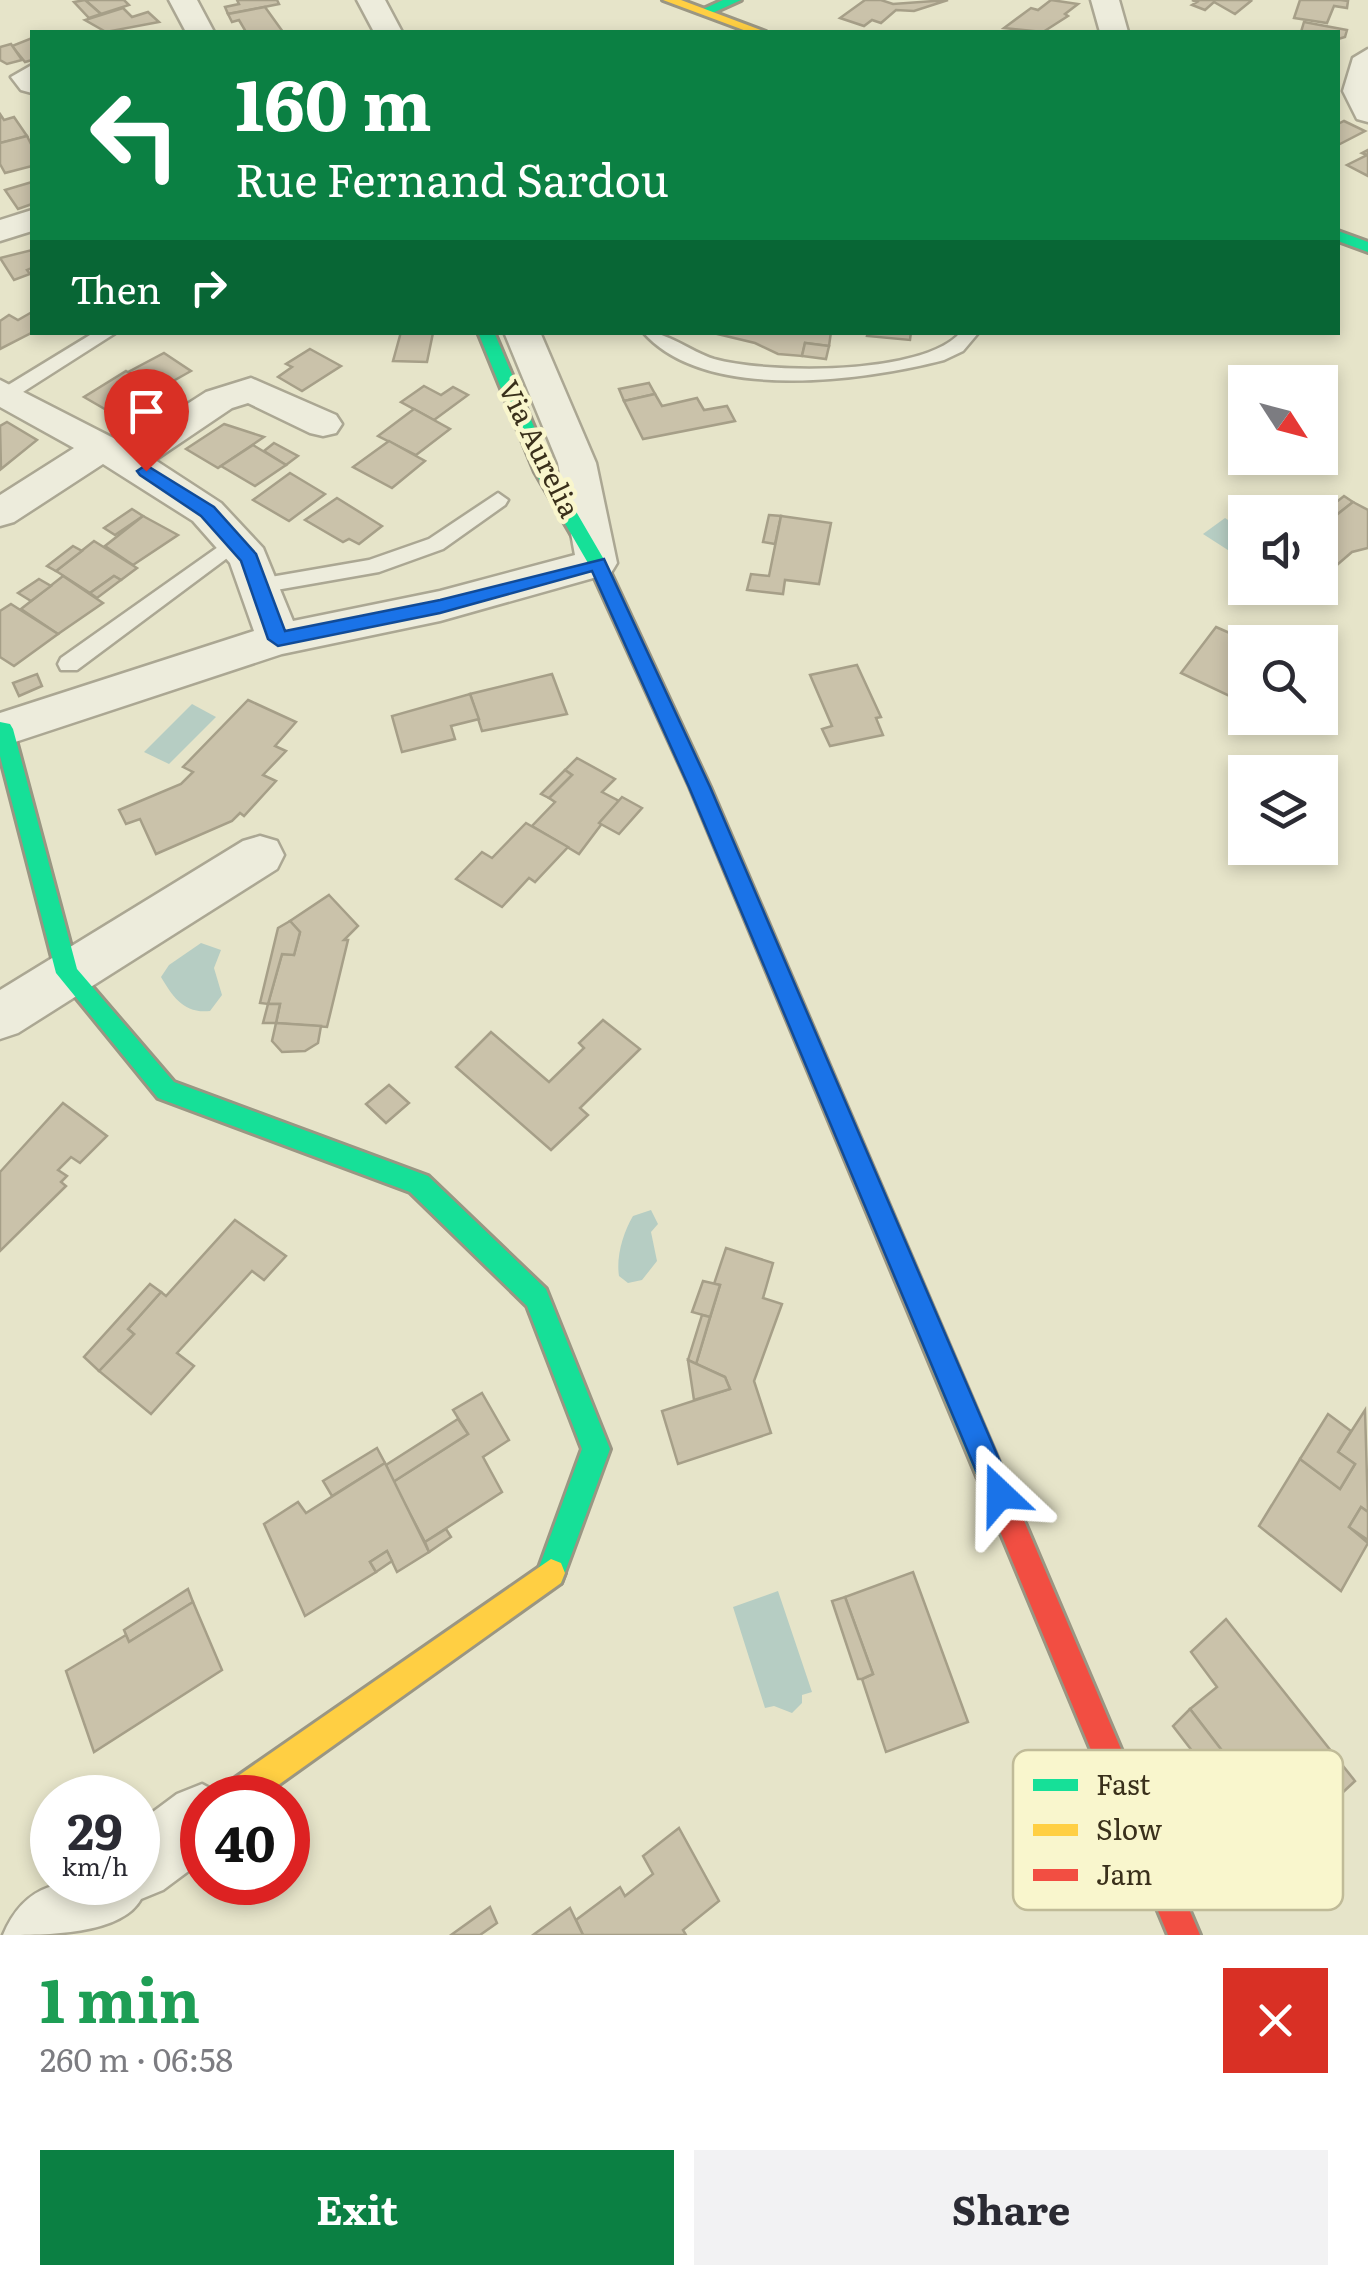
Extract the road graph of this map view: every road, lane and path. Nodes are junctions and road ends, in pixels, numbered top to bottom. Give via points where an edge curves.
1 (183, 0) edge
2 (358, 0) edge
3 (372, 0) edge
4 (669, 0) edge
5 (734, 0) edge
6 (1104, 0) edge
7 (703, 12) junction
8 (199, 30) edge
9 (371, 30) edge
10 (387, 30) edge
11 (754, 30) edge
12 (1113, 30) edge
13 (1368, 58) edge
14 (1368, 113) edge
15 (30, 221) edge
16 (0, 231) edge
17 (1340, 237) edge
18 (1368, 247) edge
19 (103, 335) edge
20 (487, 335) edge
21 (523, 335) edge
22 (654, 335) edge
23 (967, 335) edge
24 (3, 393) edge
25 (323, 424) dead end
26 (114, 455) junction
27 (498, 500) dead end
28 (0, 513) edge
29 (235, 542) junction
30 (597, 563) junction
31 (259, 586) junction
32 (278, 639) junction
33 (69, 664) dead end
34 (1, 729) edge
35 (260, 855) dead end
36 (67, 973) junction
37 (0, 1017) edge
38 (1107, 1750) edge
39 (266, 1775) edge
40 (81, 1905) edge
41 (1174, 1910) edge
42 (39, 1935) edge
43 (1184, 1935) edge

1 - 8 street
2 - 9 street
3 - 10 street
4 - 7 street
5 - 7 street
6 - 12 street
7 - 11 street
13 - 14 street via 1358,91
15 - 16 street
17 - 18 street
19 - 24 lane
20 - 30 street, Via Aurelia via 544,472
21 - 30 street, Via Aurelia via 577,463
22 - 23 lane via 697,359 765,374 824,376 954,350
24 - 26 street
25 - 26 street via 251,390
26 - 28 street
26 - 29 street via 208,512
27 - 31 lane via 436,544 388,562
29 - 31 street
29 - 33 lane
30 - 32 street via 440,606
30 - 38 street, Via Aurelia via 700,787
31 - 32 street
32 - 34 street
34 - 36 street
35 - 36 street
36 - 37 street
36 - 39 street via 166,1090 419,1184 537,1298 596,1449 554,1571
40 - 42 street
41 - 43 street, Via Aurelia

